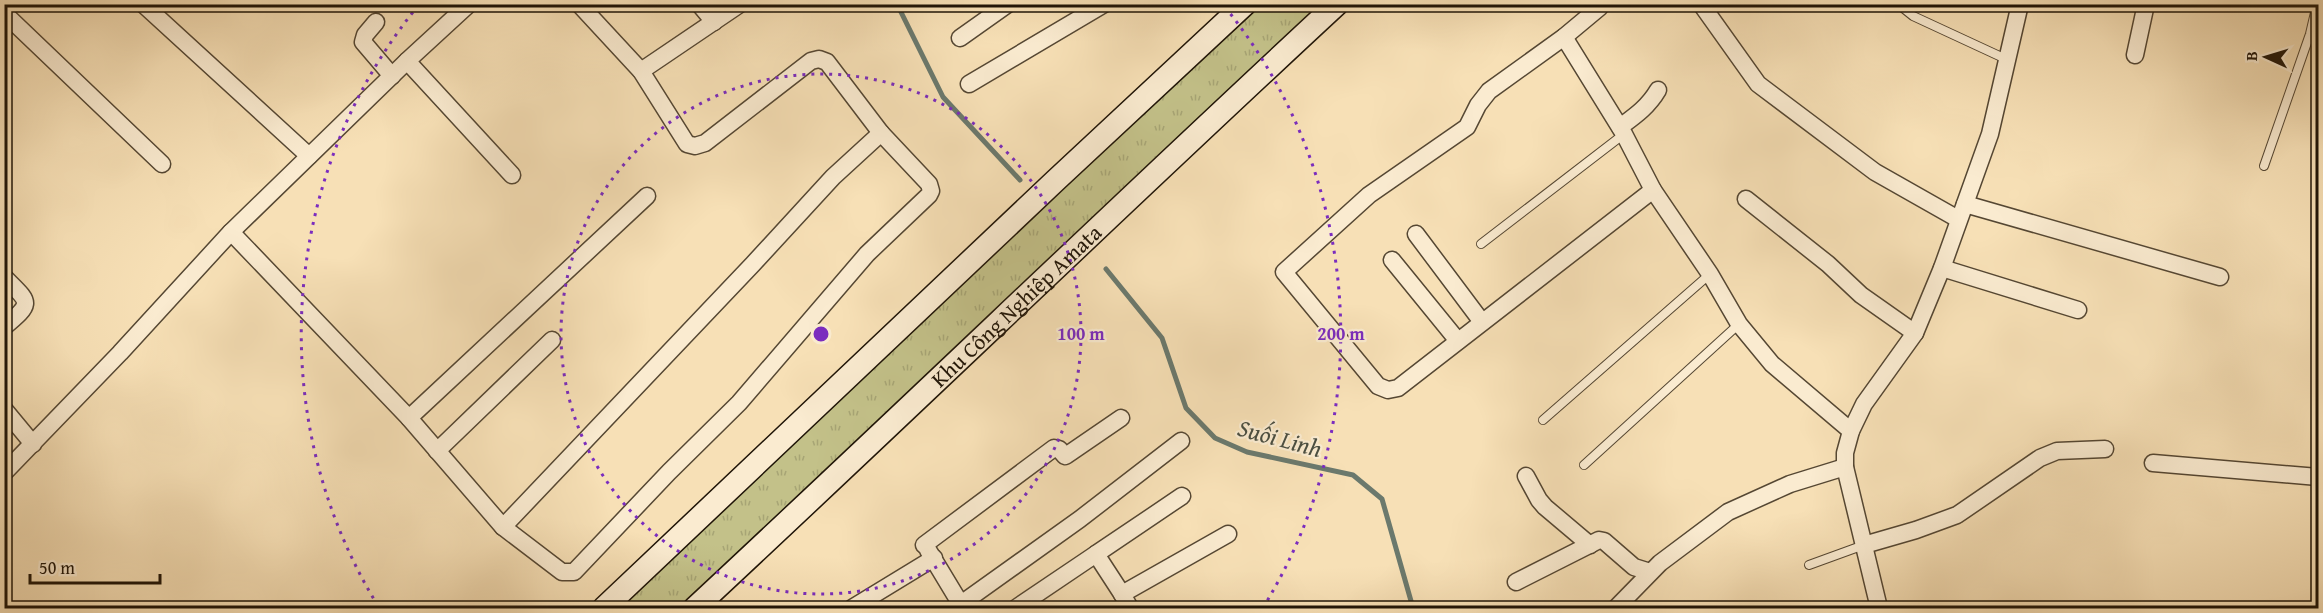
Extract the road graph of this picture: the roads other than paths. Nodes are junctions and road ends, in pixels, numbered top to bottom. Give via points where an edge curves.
1 (143, 4) edge
2 (469, 4) edge
3 (579, 4) edge
4 (699, 4) edge
5 (740, 4) edge
6 (1008, 4) edge
7 (1104, 4) edge
8 (1245, 4) edge
9 (1337, 4) edge
10 (1701, 4) edge
11 (1898, 4) edge
12 (2020, 4) edge
13 (2146, 4) edge
14 (2318, 4) edge
15 (1600, 7) dead end
16 (4, 13) edge
17 (376, 22) dead end
18 (714, 22) junction
19 (1564, 37) junction
20 (960, 38) dead end
21 (2135, 55) dead end
22 (2008, 60) junction
23 (407, 61) junction
24 (641, 71) junction
25 (392, 76) junction
26 (969, 84) dead end
27 (1658, 90) dead end
28 (1622, 130) junction
29 (881, 133) junction
30 (309, 156) junction
31 (162, 164) dead end
32 (2264, 166) dead end
33 (512, 175) dead end
34 (1653, 189) junction
35 (647, 196) dead end
36 (1746, 199) dead end
37 (1962, 211) junction
38 (231, 232) junction
39 (1416, 234) dead end
40 (1481, 244) dead end
41 (1392, 260) dead end
42 (1942, 268) junction
43 (1710, 274) junction
44 (4, 277) edge
45 (2220, 277) dead end
46 (2078, 310) dead end
47 (1482, 322) junction
48 (1739, 324) junction
49 (4, 327) edge
50 (1916, 333) junction
51 (552, 340) dead end
52 (1458, 341) junction
53 (4, 410) edge
54 (409, 418) junction
55 (1121, 418) dead end
56 (1544, 420) dead end
57 (1851, 430) junction
58 (1181, 441) dead end
59 (33, 444) junction
60 (2105, 449) dead end
61 (437, 451) junction
62 (2153, 463) dead end
63 (1584, 465) dead end
64 (1845, 467) junction
65 (4, 473) edge
66 (1526, 476) dead end
67 (2319, 477) edge
68 (1182, 496) dead end
69 (503, 527) junction
70 (1228, 534) dead end
71 (1590, 545) junction
72 (1864, 545) junction
73 (926, 547) junction
74 (1096, 554) junction
75 (1809, 565) dead end
76 (1650, 572) junction
77 (1516, 582) dead end
78 (1126, 601) edge
79 (962, 606) edge
80 (604, 609) edge
81 (695, 609) edge
82 (852, 609) edge
83 (1017, 609) edge
84 (1616, 609) edge
85 (1879, 609) edge

1 - 30 street
2 - 23 street
3 - 24 street
4 - 18 street
5 - 18 street
6 - 20 street
7 - 26 street
8 - 80 street
9 - 81 street, Khu Công Nghiệp Amata
10 - 37 street via 1758,84 1875,172
11 - 22 lane via 1912,16
12 - 22 street
13 - 21 street
14 - 32 lane
15 - 19 street
16 - 31 street
17 - 25 street via 363,42
18 - 24 street
19 - 28 street
19 - 52 street via 1489,91 1467,127 1369,195 1284,272 1378,386 1388,390 1398,388
22 - 37 street via 1990,134
23 - 25 street
23 - 33 street
24 - 29 street via 687,144 694,146 705,143 811,61 819,59 828,62
25 - 30 street
27 - 28 street
28 - 34 street
28 - 40 lane
29 - 69 street via 833,177
29 - 69 street via 929,184 929,195 867,254 739,403 574,572 562,572
30 - 38 street
34 - 43 street
34 - 47 street
35 - 54 street
36 - 50 street via 1828,264 1860,295
37 - 42 street
37 - 45 street
38 - 54 street
38 - 59 street
39 - 47 street
41 - 52 street
42 - 46 street
42 - 50 street
43 - 48 street
43 - 56 lane
44 - 49 street via 26,304
47 - 52 street
48 - 57 street via 1772,364
48 - 63 lane
50 - 57 street via 1864,404
51 - 61 street
53 - 59 street
54 - 61 street
55 - 73 street via 1067,455 1054,448
57 - 64 street
58 - 79 street
59 - 65 street
60 - 72 street via 2057,451 2040,458 1957,514
61 - 69 street
62 - 67 street
64 - 72 street
64 - 76 street via 1790,484 1728,512
66 - 71 street via 1545,507
68 - 74 street
70 - 78 street
71 - 76 street via 1604,541 1634,567
71 - 77 street
72 - 75 lane
72 - 85 street
73 - 79 street
73 - 82 street
74 - 78 street
74 - 83 street
76 - 84 street

